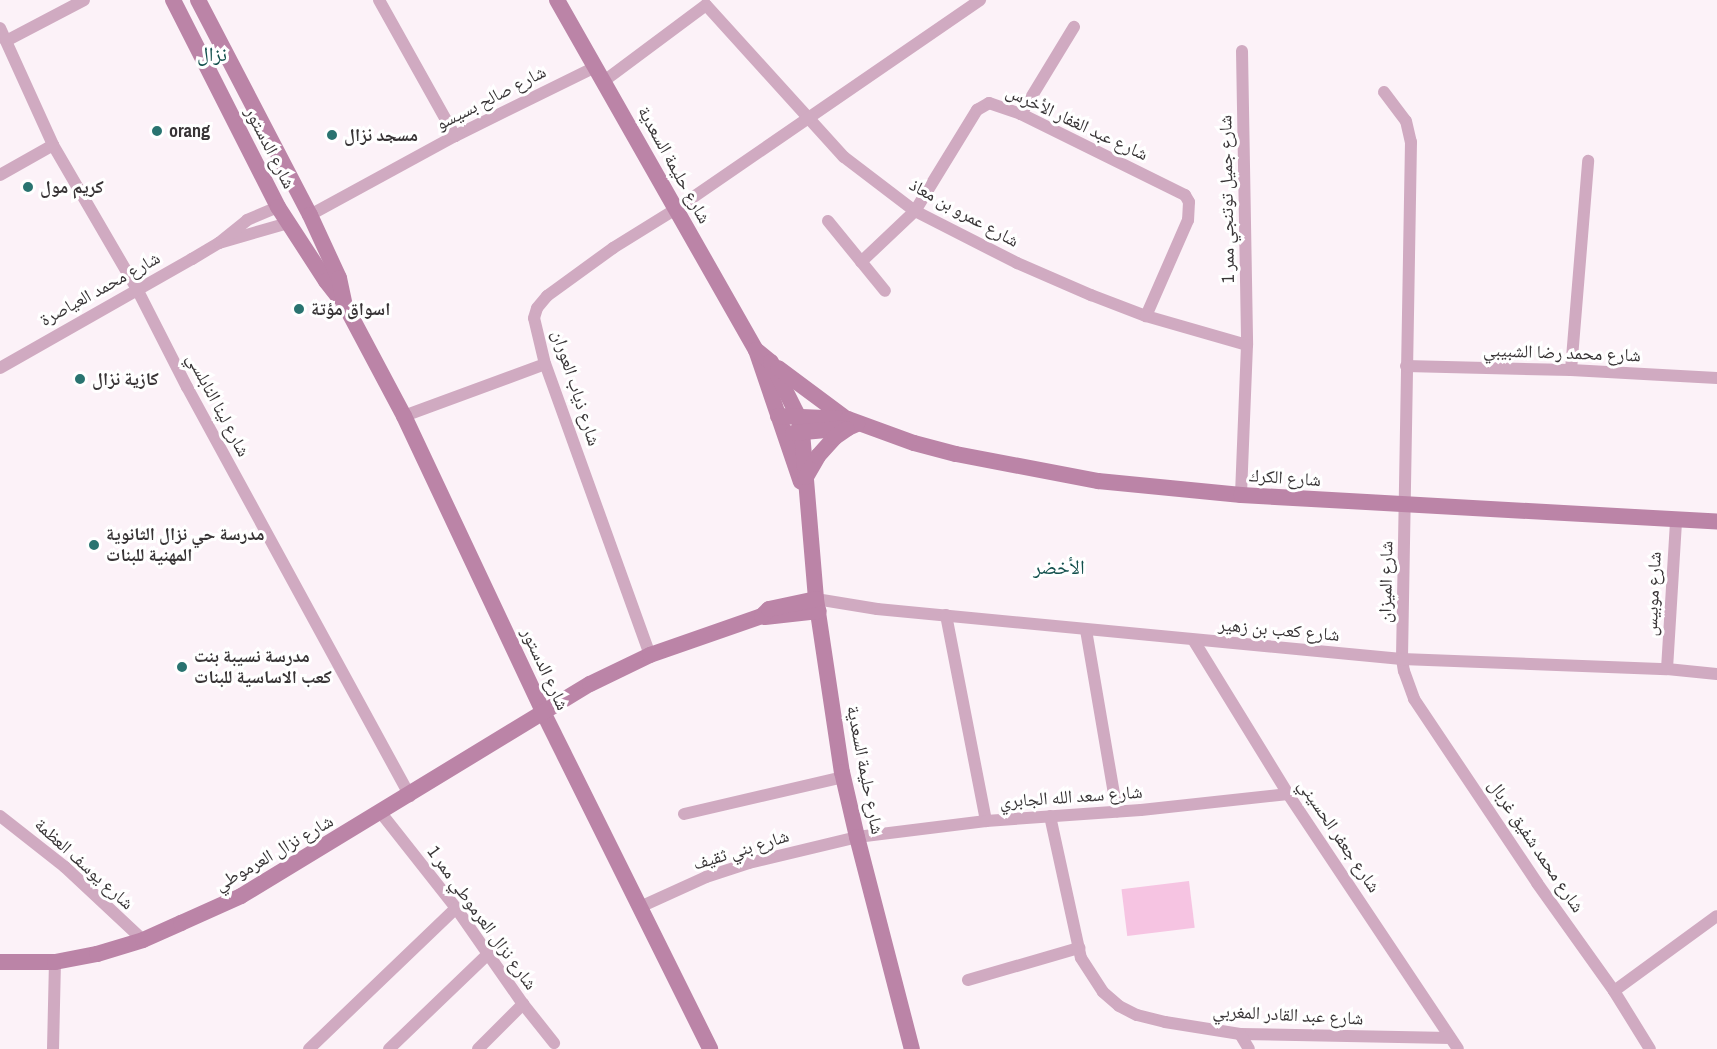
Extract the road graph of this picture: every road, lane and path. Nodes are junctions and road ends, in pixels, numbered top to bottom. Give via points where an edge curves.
1 (84, 0) edge
2 (173, 0) edge
3 (198, 0) edge
4 (379, 0) edge
5 (557, 0) edge
6 (980, 0) edge
7 (709, 2) edge
8 (1074, 27) dead end
9 (0, 28) edge
10 (6, 41) junction
11 (1242, 51) dead end
12 (600, 74) junction
13 (1384, 92) dead end
14 (1021, 114) junction
15 (807, 118) junction
16 (455, 136) junction
17 (53, 145) junction
18 (1588, 161) dead end
19 (0, 175) edge
20 (301, 200) junction
21 (278, 207) junction
22 (676, 209) junction
23 (915, 211) junction
24 (310, 215) junction
25 (828, 221) dead end
26 (288, 223) junction
27 (219, 243) junction
28 (861, 262) junction
29 (138, 291) junction
30 (885, 291) dead end
31 (345, 305) junction
32 (1146, 316) junction
33 (1247, 345) junction
34 (756, 350) junction
35 (771, 362) junction
36 (545, 364) junction
37 (1, 365) edge
38 (1406, 366) junction
39 (1570, 370) junction
40 (1717, 378) edge
41 (404, 416) junction
42 (778, 416) junction
43 (800, 424) junction
44 (851, 424) junction
45 (784, 434) junction
46 (806, 485) junction
47 (1240, 495) junction
48 (1406, 506) junction
49 (1676, 520) junction
50 (1717, 522) edge
51 (818, 605) junction
52 (946, 615) junction
53 (1086, 630) junction
54 (1194, 641) junction
55 (650, 655) junction
56 (1402, 659) junction
57 (1667, 669) junction
58 (1717, 674) edge
59 (543, 712) junction
60 (843, 777) junction
61 (1288, 794) junction
62 (410, 796) junction
63 (1117, 811) junction
64 (381, 813) junction
65 (684, 814) dead end
66 (0, 816) edge
67 (1050, 816) junction
68 (986, 821) junction
69 (857, 837) junction
70 (640, 907) junction
71 (456, 908) junction
72 (1717, 916) edge
73 (143, 940) junction
74 (1079, 948) junction
75 (488, 954) junction
76 (0, 962) edge
77 (56, 962) junction
78 (968, 980) dead end
79 (1614, 991) junction
80 (523, 1004) junction
81 (1240, 1034) junction
82 (554, 1043) dead end
83 (1454, 1044) edge
84 (53, 1049) edge
85 (309, 1049) edge
86 (389, 1049) edge
87 (478, 1049) edge
88 (710, 1049) edge
89 (912, 1049) edge
90 (1250, 1049) edge
91 (1650, 1049) edge

1 - 10 street
2 - 21 street, شارع الدستور
3 - 20 street, شارع الدستور
4 - 16 street
5 - 12 street, شارع حليمة السعدية
6 - 15 street, شارع ذياب العوران
7 - 12 street, شارع عمرو بن معاذ
7 - 15 street, شارع عمرو بن معاذ
8 - 14 street
9 - 10 street, شارع لينا النابلسي
10 - 17 street, شارع لينا النابلسي
11 - 33 street, شارع جميل توتنجي ممر 1
12 - 16 street, شارع صالح بسيسو
12 - 22 street, شارع حليمة السعدية
13 - 38 street via 1406,121 1412,142
14 - 23 street, شارع عبد الغفار الأخرس via 989,103 982,105
14 - 32 street, شارع عبد الغفار الأخرس via 1185,195 1189,202 1188,220
15 - 22 street, شارع ذياب العوران
15 - 23 street, شارع عمرو بن معاذ via 844,157
16 - 24 street, شارع صالح بسيسو
17 - 19 street
17 - 29 street, شارع لينا النابلسي
18 - 39 street
20 - 21 street, شارع محمد العياصرة
20 - 24 street, شارع الدستور
21 - 26 street, شارع الدستور
21 - 27 street, شارع محمد العياصرة via 247,220
22 - 34 street, شارع حليمة السعدية
22 - 36 street, شارع ذياب العوران via 613,248 542,301 534,318
23 - 28 street, شارع عبد الغفار الأخرس
23 - 32 street, شارع عمرو بن معاذ via 1017,263
24 - 26 street, شارع محمد العياصرة
24 - 31 street, شارع الدستور via 339,278
25 - 28 street
26 - 27 street, شارع محمد العياصرة
26 - 31 street, شارع الدستور
27 - 29 street, شارع محمد العياصرة
28 - 30 street
29 - 37 street, شارع محمد العياصرة
29 - 62 street, شارع لينا النابلسي
31 - 41 street, شارع الدستور
32 - 33 street, شارع عمرو بن معاذ
33 - 47 street
34 - 35 street, شارع حليمة السعدية
34 - 42 street, شارع حليمة السعدية
35 - 43 street, شارع حليمة السعدية
35 - 44 street
36 - 41 street
36 - 55 street, شارع ذياب العوران
38 - 39 street, شارع محمد رضا الشبيبي
38 - 48 street
39 - 40 street, شارع محمد رضا الشبيبي
41 - 59 street, شارع الدستور
42 - 43 street, شارع الكرك
42 - 45 street, شارع حليمة السعدية
43 - 44 street, شارع الكرك
43 - 45 street, شارع الكرك
43 - 46 street, شارع حليمة السعدية
44 - 46 street via 818,456
44 - 47 street, شارع الكرك via 1022,468 1098,481
45 - 46 street, شارع حليمة السعدية
46 - 51 street, شارع حليمة السعدية
47 - 48 street, شارع الكرك
48 - 49 street, شارع الكرك
48 - 56 street, شارع الميزان
49 - 50 street, شارع الكرك
49 - 57 street, شارع موبيس
51 - 52 street, شارع كعب بن زهير
51 - 55 street, شارع نزال العرموطي via 777,607 762,616
51 - 60 street, شارع حليمة السعدية
52 - 53 street, شارع كعب بن زهير
52 - 68 street
53 - 54 street, شارع كعب بن زهير
53 - 63 street
54 - 56 street, شارع كعب بن زهير
54 - 61 street, شارع جعفر الحسيني
55 - 59 street, شارع نزال العرموطي
56 - 57 street, شارع كعب بن زهير
56 - 79 street, شارع محمد شفيق غربال via 1414,699
57 - 58 street, شارع كعب بن زهير
59 - 62 street, شارع نزال العرموطي
59 - 70 street, شارع الدستور
60 - 65 street
60 - 69 street, شارع حليمة السعدية
61 - 63 street, شارع سعد الله الجابري
61 - 83 street, شارع جعفر الحسيني
62 - 64 street, شارع نزال العرموطي
63 - 67 street, شارع سعد الله الجابري
64 - 71 street, شارع نزال العرموطي ممر 1
64 - 73 street, شارع نزال العرموطي via 242,896
66 - 73 street, شارع يوسف العظمة via 65,867
67 - 68 street, شارع سعد الله الجابري
67 - 74 street, شارع عبد القادر المغربي
68 - 69 street, شارع سعد الله الجابري
69 - 70 street, شارع بني ثقيف via 749,863 706,877
69 - 89 street, شارع حليمة السعدية
70 - 88 street, شارع الدستور
71 - 75 street, شارع نزال العرموطي ممر 1
71 - 85 street
72 - 79 street
73 - 77 street, شارع نزال العرموطي
74 - 78 street
74 - 81 street, شارع عبد القادر المغربي via 1092,978 1119,1006 1166,1022
75 - 80 street, شارع نزال العرموطي ممر 1
75 - 86 street
76 - 77 street, شارع نزال العرموطي
77 - 84 street
79 - 91 street, شارع محمد شفيق غربال
80 - 82 street, شارع نزال العرموطي ممر 1
80 - 87 street
81 - 83 street, شارع عبد القادر المغربي
81 - 90 street

